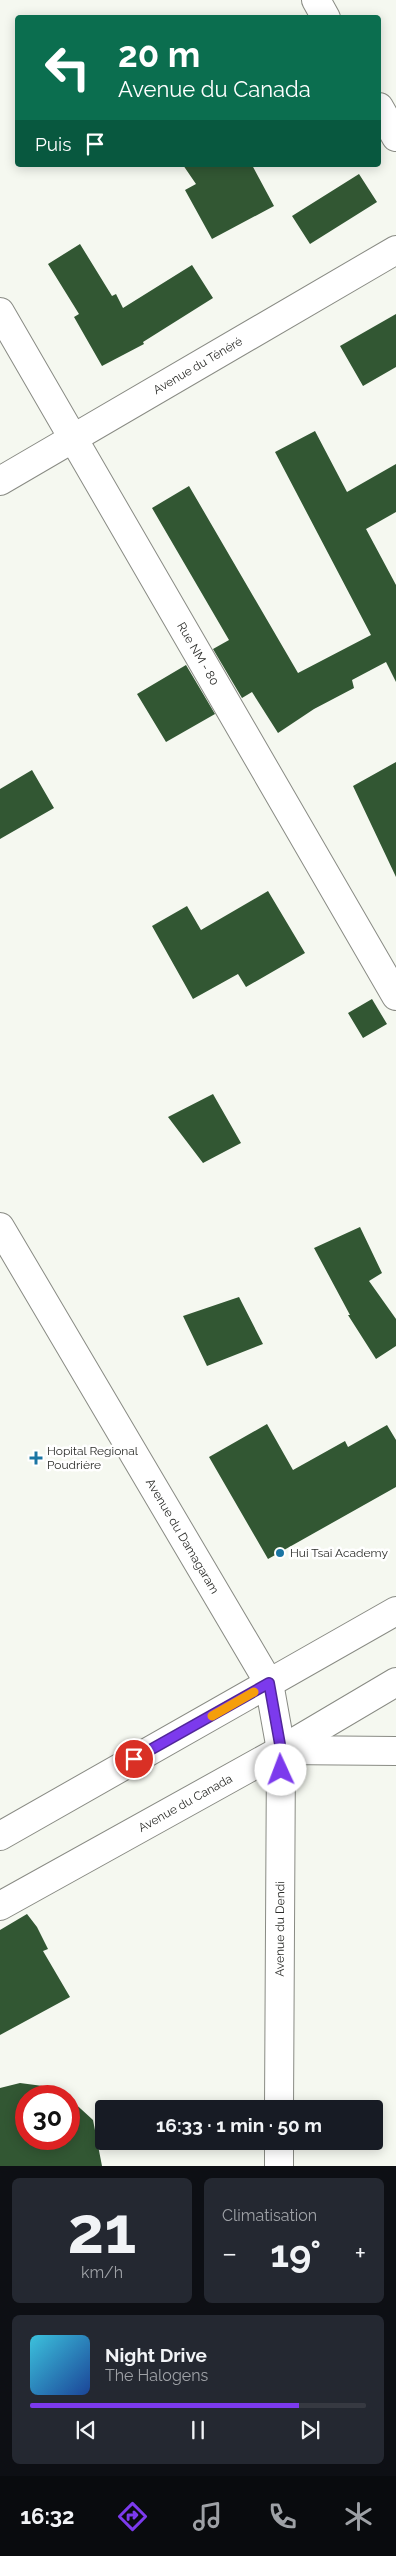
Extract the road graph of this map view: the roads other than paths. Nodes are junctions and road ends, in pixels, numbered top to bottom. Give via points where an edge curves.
1 (316, 0) edge
2 (324, 15) edge
3 (381, 111) edge
4 (396, 137) edge
5 (396, 250) edge
6 (0, 312) edge
7 (75, 439) junction
8 (0, 481) edge
9 (396, 996) edge
10 (0, 1227) edge
11 (396, 1611) edge
12 (396, 1682) edge
13 (269, 1683) junction
14 (281, 1750) junction
15 (396, 1751) edge
16 (0, 1836) edge
17 (0, 1906) edge
18 (279, 2100) edge
19 (279, 2150) edge
20 (279, 2166) edge

1 - 2 street
3 - 4 street
5 - 7 street, Avenue du Ténéré
6 - 7 street, Rue NM - 80
7 - 8 street, Avenue du Ténéré
7 - 9 street, Rue NM - 80
10 - 13 street, Avenue du Damagaram
11 - 13 street
12 - 14 street, Avenue du Canada
13 - 14 street, Avenue du Damagaram
13 - 16 street
14 - 15 street
14 - 17 street, Avenue du Canada
14 - 18 street, Avenue du Dendi
19 - 20 street

